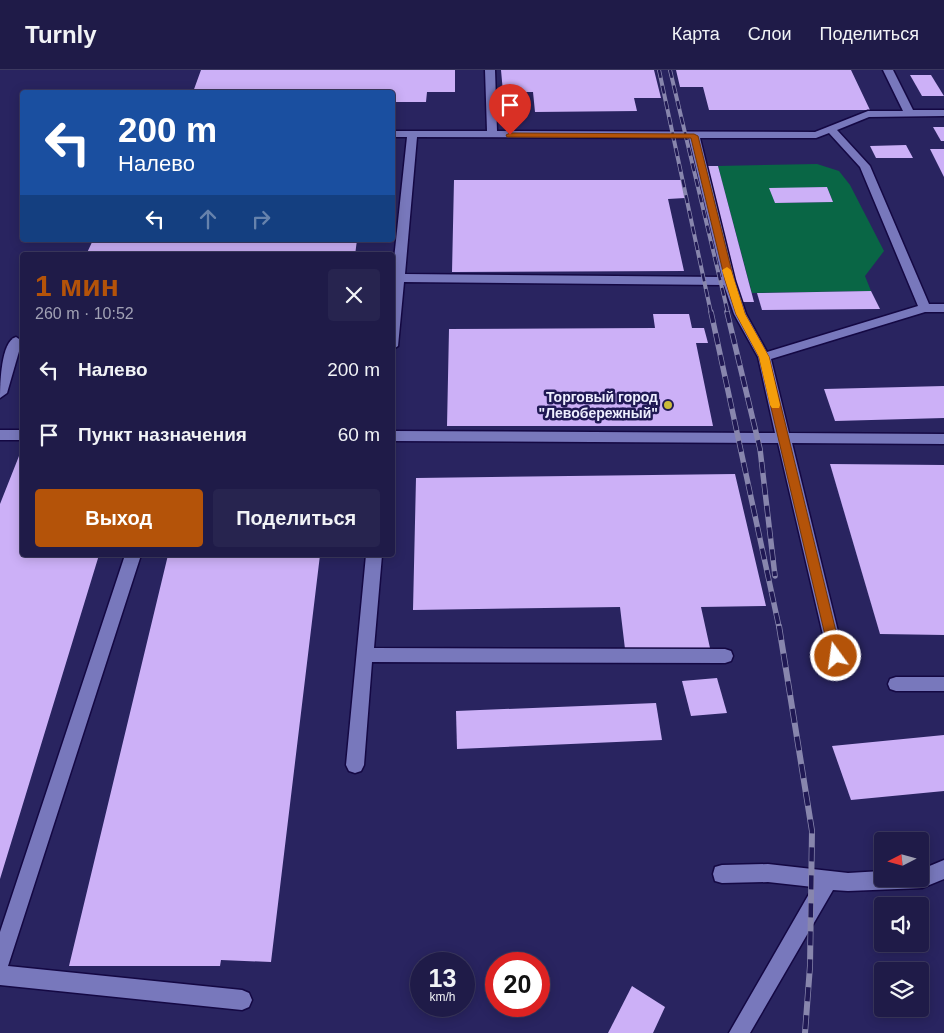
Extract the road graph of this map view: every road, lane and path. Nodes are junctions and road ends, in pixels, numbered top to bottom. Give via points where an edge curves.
1 (490, 70) edge
2 (888, 70) edge
3 (944, 113) edge
4 (910, 114) junction
5 (830, 129) junction
6 (395, 134) edge
7 (412, 135) junction
8 (492, 135) junction
9 (694, 136) junction
10 (399, 278) junction
11 (729, 280) junction
12 (925, 308) junction
13 (944, 308) edge
14 (395, 317) edge
15 (16, 341) dead end
16 (764, 357) junction
17 (0, 393) edge
18 (0, 435) edge
19 (20, 435) edge
20 (395, 436) edge
21 (782, 436) junction
22 (944, 439) edge
23 (132, 557) edge
24 (374, 557) edge
25 (364, 655) junction
26 (725, 656) dead end
27 (836, 656) dead end
28 (896, 684) dead end
29 (944, 684) edge
30 (355, 765) dead end
31 (944, 869) edge
32 (722, 874) dead end
33 (828, 880) junction
34 (0, 962) edge
35 (0, 975) edge
36 (242, 1000) dead end
37 (739, 1033) edge

1 - 8 lane
2 - 4 lane
3 - 4 lane
4 - 5 lane via 868,114
5 - 9 lane via 816,135
5 - 12 lane via 865,166
6 - 7 lane
7 - 8 lane
7 - 10 lane
8 - 9 lane
9 - 11 lane
10 - 11 lane
10 - 14 lane
11 - 16 lane via 740,314
12 - 13 lane
12 - 16 lane
15 - 17 lane
16 - 21 lane
18 - 19 lane
20 - 21 lane
21 - 22 lane
21 - 27 lane
23 - 34 lane
24 - 25 lane
25 - 26 lane
25 - 30 lane
28 - 29 lane
31 - 33 lane via 922,879
32 - 33 lane via 768,873
33 - 37 lane
35 - 36 lane

